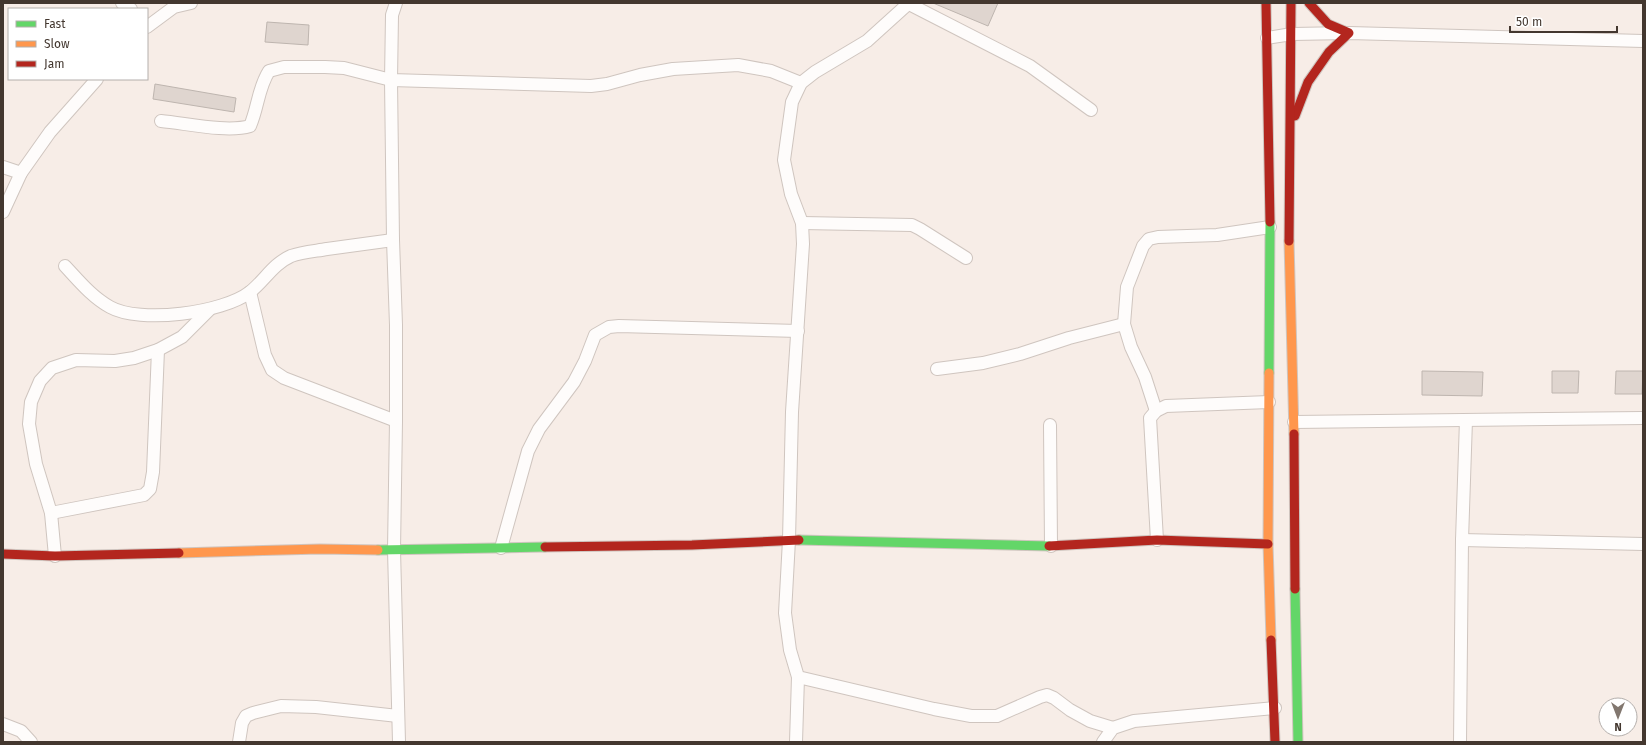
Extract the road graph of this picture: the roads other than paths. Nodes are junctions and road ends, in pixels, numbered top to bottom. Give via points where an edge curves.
1 (191, 3) edge
2 (396, 3) edge
3 (909, 3) edge
4 (1266, 3) edge
5 (1292, 3) edge
6 (1309, 3) edge
7 (148, 23) edge
8 (1349, 33) junction
9 (1292, 34) junction
10 (1267, 38) junction
11 (1643, 41) edge
12 (96, 80) edge
13 (391, 80) junction
14 (801, 83) junction
15 (1091, 110) dead end
16 (161, 120) dead end
17 (1290, 129) junction
18 (3, 167) edge
19 (21, 173) junction
20 (3, 212) edge
21 (802, 223) junction
22 (1270, 227) junction
23 (393, 240) junction
24 (966, 258) dead end
25 (65, 266) dead end
26 (250, 292) junction
27 (209, 310) junction
28 (1124, 324) junction
29 (798, 331) junction
30 (158, 350) junction
31 (936, 369) dead end
32 (1269, 402) junction
33 (1156, 411) junction
34 (1643, 418) edge
35 (396, 420) junction
36 (1466, 420) junction
37 (1294, 422) junction
38 (1050, 425) dead end
39 (51, 513) junction
40 (789, 540) junction
41 (1157, 540) junction
42 (1462, 540) junction
43 (1268, 544) junction
44 (1643, 544) edge
45 (1051, 546) junction
46 (501, 548) junction
47 (394, 550) junction
48 (3, 554) edge
49 (55, 556) junction
50 (798, 677) junction
51 (1275, 708) junction
52 (398, 716) junction
53 (3, 724) edge
54 (1113, 728) junction
55 (31, 742) edge
56 (240, 742) edge
57 (399, 742) edge
58 (796, 742) edge
59 (1103, 742) edge
60 (1276, 742) edge
61 (1298, 742) edge
62 (1460, 742) edge

1 - 7 street via 174,7
2 - 13 street via 392,15
3 - 14 street via 868,41
3 - 15 street via 1030,66
4 - 10 main road
5 - 9 main road
6 - 8 main road via 1328,24
8 - 9 street
8 - 11 street
8 - 17 main road via 1329,52 1308,82
9 - 10 street
9 - 17 main road
10 - 22 main road
12 - 19 street via 50,132
13 - 14 street via 591,86 673,69 738,65 771,70
13 - 16 street via 344,68 284,67 269,70 263,79 250,126 221,127
13 - 23 street
14 - 21 street via 792,102 784,160 791,194
17 - 37 main road via 1289,226
18 - 19 street
19 - 20 street
21 - 24 street via 912,225
21 - 29 street
22 - 28 street via 1217,235 1149,239 1143,246 1127,287
22 - 32 main road
23 - 26 street via 292,256 277,265
23 - 35 street
25 - 27 street via 92,295 111,307 137,315
26 - 27 street
26 - 35 street via 265,355 272,370 284,378
27 - 30 street via 182,337
28 - 31 street via 1020,354 977,364
28 - 33 street
29 - 40 street via 792,412
29 - 46 street via 620,326 609,327 595,335 574,382 539,429 528,451
30 - 39 street via 153,472 150,489 144,495
30 - 39 street via 115,361 76,360 52,368 40,381 31,402 29,424 36,464
32 - 33 street via 1166,406
32 - 43 main road
33 - 41 street via 1150,418
34 - 36 street
35 - 47 street
36 - 37 street
36 - 42 street
37 - 61 main road
38 - 45 street
39 - 49 street
40 - 45 main road
40 - 46 main road via 692,545
40 - 50 street via 785,613 790,650
41 - 43 main road
41 - 45 main road
42 - 44 street
42 - 62 street
43 - 51 main road
46 - 47 main road
47 - 49 main road via 320,549
47 - 52 street
48 - 49 main road
50 - 54 street via 971,716 997,716 1047,695 1090,721
50 - 58 street
51 - 54 street via 1134,721
51 - 60 main road
52 - 56 street via 281,706 246,716 242,723
52 - 57 street
53 - 55 street via 21,731
54 - 59 street

